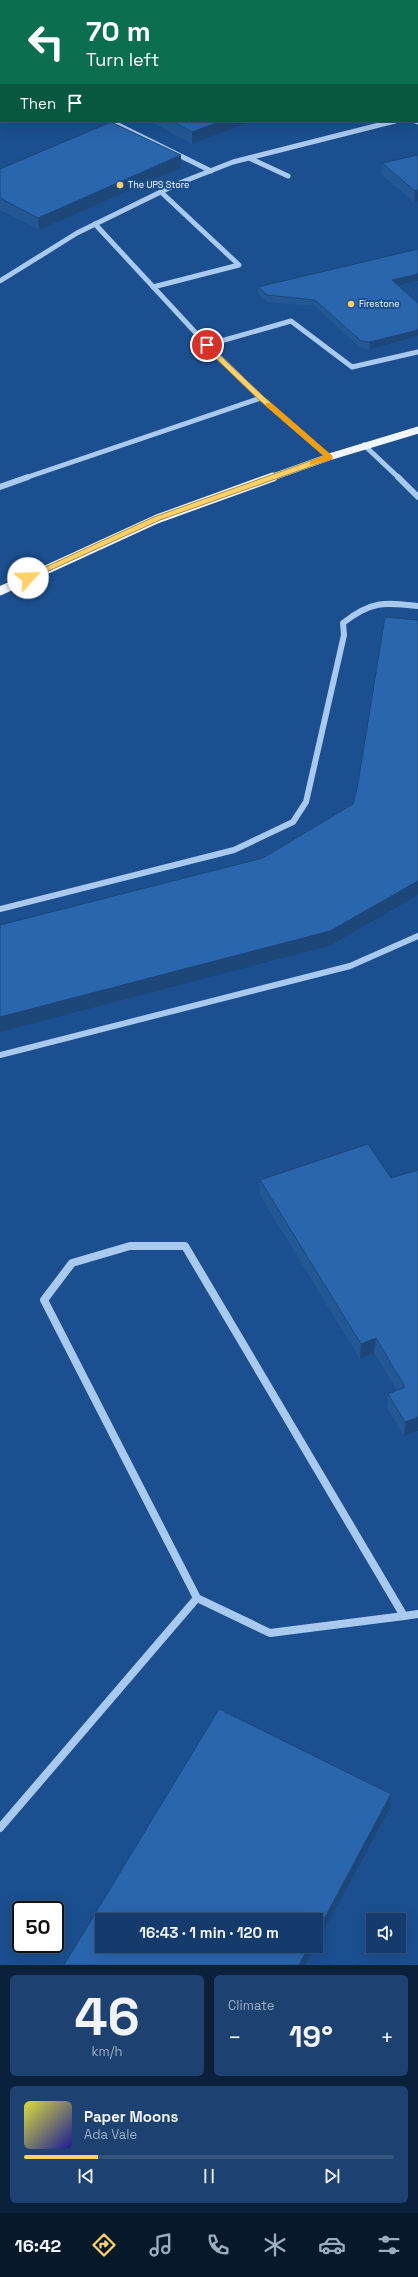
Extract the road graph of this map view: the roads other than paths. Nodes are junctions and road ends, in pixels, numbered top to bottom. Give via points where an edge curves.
1 (112, 122) edge
2 (391, 122) edge
3 (249, 158) junction
4 (211, 170) junction
5 (288, 176) dead end
6 (161, 192) junction
7 (95, 224) junction
8 (0, 281) edge
9 (153, 288) junction
10 (207, 345) junction
11 (418, 352) edge
12 (261, 398) junction
13 (418, 430) edge
14 (364, 445) junction
15 (329, 457) junction
16 (0, 487) edge
17 (418, 497) edge
18 (0, 591) edge
19 (418, 606) edge
20 (0, 909) edge
21 (418, 936) edge
22 (0, 1055) edge
23 (196, 1598) junction
24 (418, 1614) edge
25 (404, 1616) junction
26 (0, 1828) edge

1 - 4 street
2 - 3 street
3 - 4 street
3 - 5 street
4 - 6 street
6 - 7 street
6 - 9 street via 239,265
7 - 8 street
7 - 9 street
9 - 10 street
10 - 11 street via 291,321 352,367
10 - 12 street
12 - 15 street
12 - 16 street
13 - 14 main road
14 - 15 main road
14 - 17 street
15 - 18 main road via 157,519
19 - 20 street via 381,602 361,608 343,624 344,635 306,802 293,822 234,850
21 - 22 street via 350,966
23 - 25 street via 270,1633
23 - 25 street via 44,1300 72,1263 130,1246 185,1246
23 - 26 street
24 - 25 street

